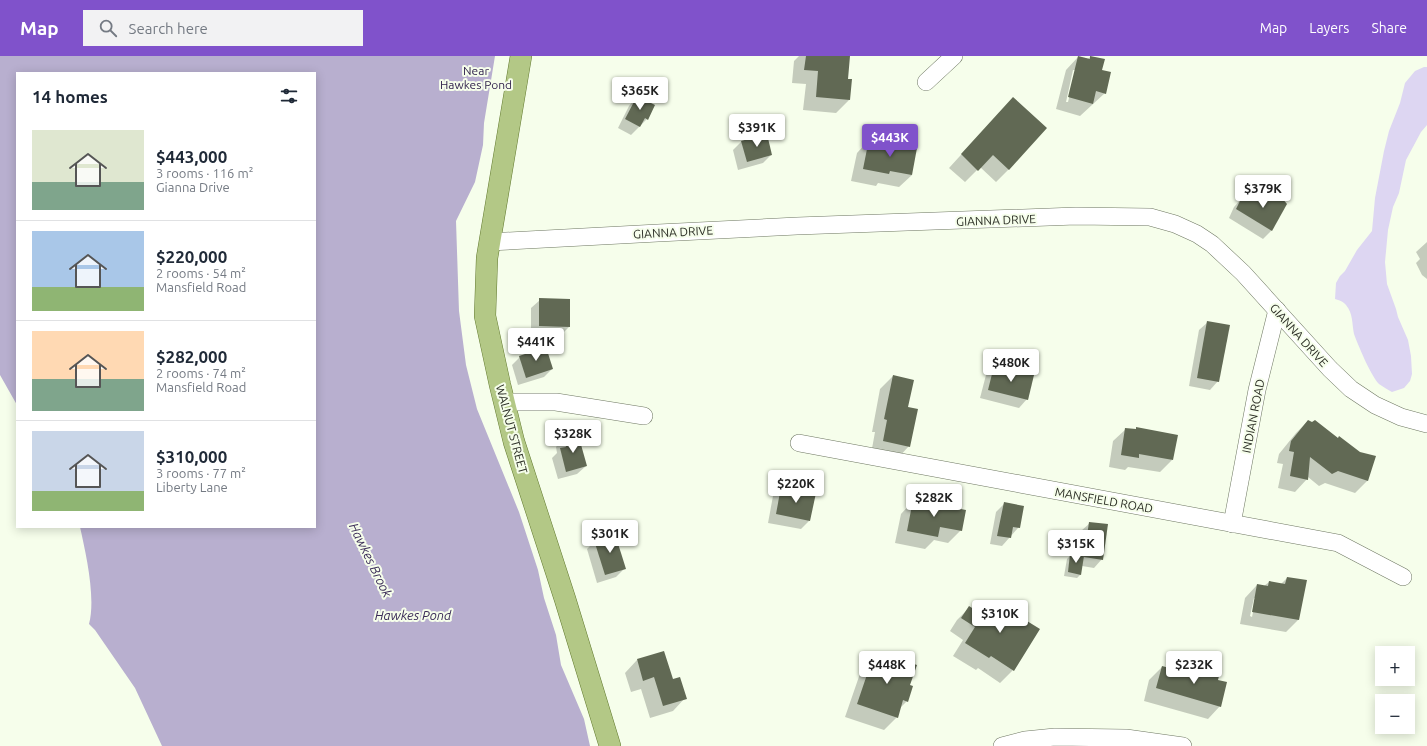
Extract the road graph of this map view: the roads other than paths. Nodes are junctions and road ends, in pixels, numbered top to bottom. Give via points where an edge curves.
1 (521, 56) edge
2 (954, 56) edge
3 (926, 82) dead end
4 (490, 242) junction
5 (1277, 310) junction
6 (504, 402) junction
7 (644, 416) dead end
8 (1427, 424) edge
9 (799, 442) dead end
10 (1232, 524) junction
11 (1402, 577) dead end
12 (610, 746) edge
13 (1002, 746) edge
14 (1183, 746) edge

1 - 4 main road, WALNUT STREET
2 - 3 street
4 - 5 street, GIANNA DRIVE via 796,226 1076,216 1150,217 1175,224 1212,244
4 - 6 main road, WALNUT STREET via 485,316
5 - 8 street, GIANNA DRIVE via 1330,369 1352,389 1375,405 1400,417
5 - 10 street, INDIAN ROAD via 1257,390
6 - 7 street via 556,402
6 - 12 main road, WALNUT STREET via 514,442
9 - 10 street, MANSFIELD ROAD
10 - 11 street, MANSFIELD ROAD via 1338,543
13 - 14 street via 1025,740 1055,737 1126,738

